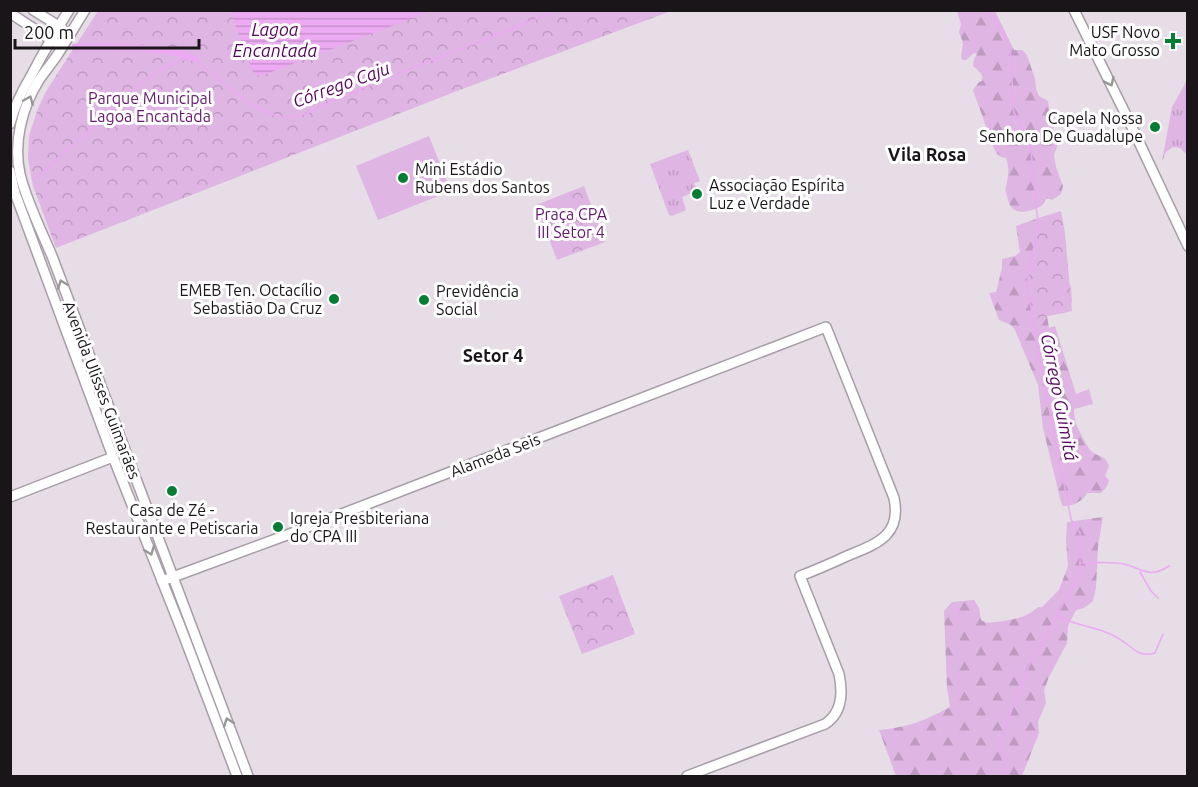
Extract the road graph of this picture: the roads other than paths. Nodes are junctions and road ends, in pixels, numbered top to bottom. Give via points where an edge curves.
1 (33, 10) edge
2 (69, 10) edge
3 (86, 10) edge
4 (1074, 10) edge
5 (10, 13) edge
6 (59, 26) junction
7 (71, 33) junction
8 (50, 39) junction
9 (62, 47) junction
10 (10, 124) edge
11 (10, 171) edge
12 (24, 186) junction
13 (15, 193) junction
14 (1188, 246) edge
15 (113, 457) junction
16 (10, 497) edge
17 (173, 578) junction
18 (162, 581) junction
19 (237, 777) edge
20 (248, 777) edge
21 (687, 777) edge

1 - 6 main road
2 - 6 main road
3 - 7 main road, Avenida Ulisses Guimarães
4 -> 14 main road
5 - 8 main road
6 - 7 main road
6 - 8 main road
7 - 9 main road, Avenida Ulisses Guimarães
8 - 9 main road
8 - 10 main road via 23,89
12 -> 9 main road, Avenida Ulisses Guimarães via 17,154 21,124 38,82
11 - 13 main road, Avenida Ulisses Guimarães
12 - 13 main road
17 -> 12 main road, Avenida Ulisses Guimarães
13 - 15 main road, Avenida Ulisses Guimarães
15 - 16 main road
15 -> 18 main road, Avenida Ulisses Guimarães
17 - 18 main road, Alameda Seis
20 -> 17 main road, Avenida Ulisses Guimarães
17 - 21 main road, Alameda Seis via 826,327 897,511 890,531 877,544 800,576 839,674 842,691 837,712 825,724
18 - 19 main road, Avenida Ulisses Guimarães

